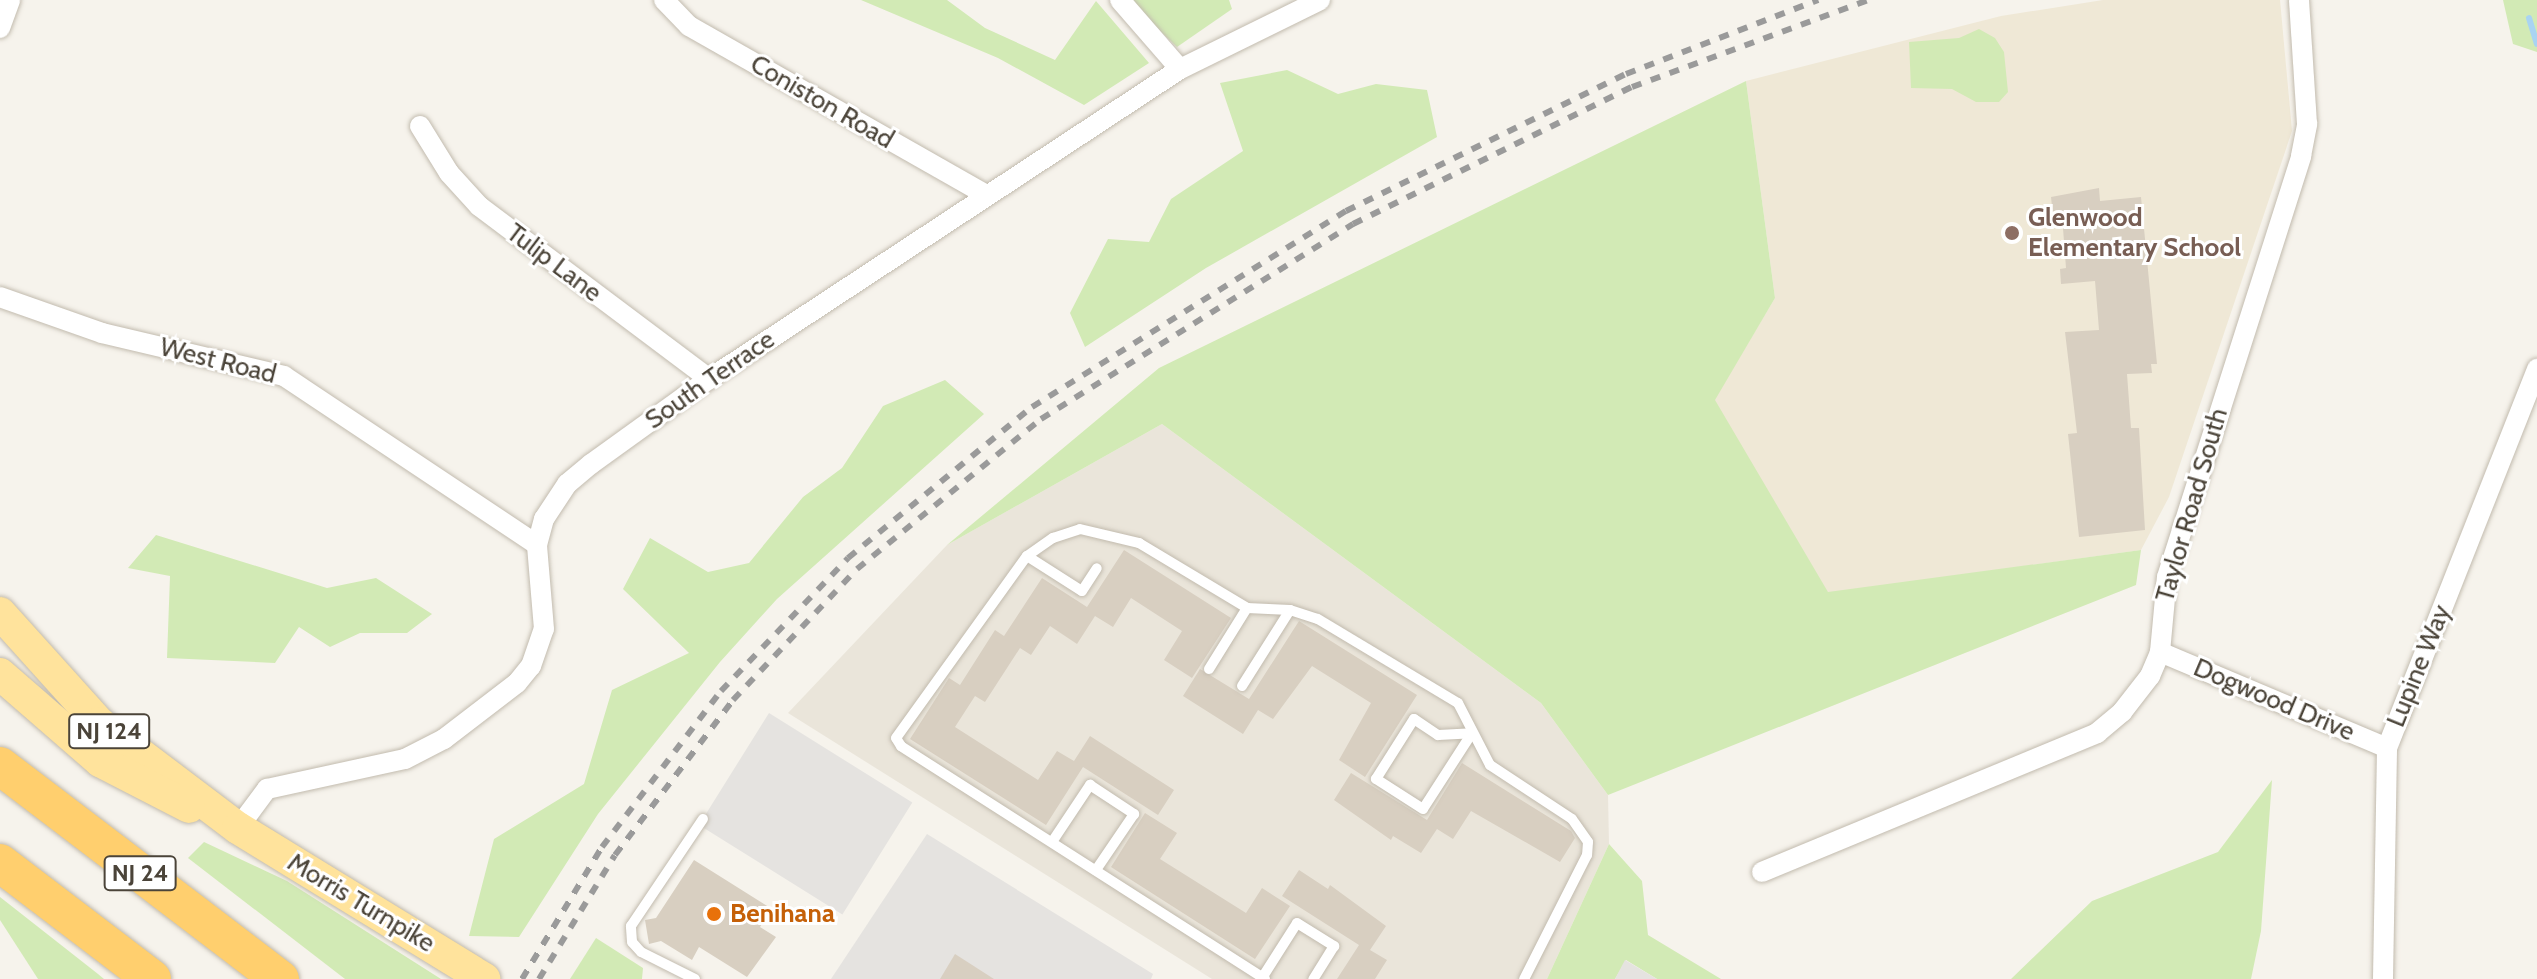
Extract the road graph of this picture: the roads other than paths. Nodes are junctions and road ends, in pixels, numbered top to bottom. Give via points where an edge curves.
1 (10, 0) edge
2 (664, 0) edge
3 (1120, 0) edge
4 (1320, 0) edge
5 (2299, 0) edge
6 (0, 28) edge
7 (1180, 69) junction
8 (420, 126) dead end
9 (986, 195) junction
10 (0, 297) edge
11 (2537, 369) edge
12 (709, 379) junction
13 (537, 545) junction
14 (1027, 556) junction
15 (1097, 568) dead end
16 (1247, 608) junction
17 (1290, 610) junction
18 (0, 613) edge
19 (2160, 652) junction
20 (1209, 669) dead end
21 (0, 674) edge
22 (1242, 686) dead end
23 (1472, 733) junction
24 (2387, 748) junction
25 (0, 766) edge
26 (703, 819) dead end
27 (238, 828) junction
28 (1052, 842) junction
29 (0, 863) edge
30 (1096, 870) junction
31 (1762, 872) dead end
32 (678, 976) edge
33 (1264, 978) edge
34 (152, 979) edge
35 (280, 979) edge
36 (484, 979) edge
37 (695, 979) edge
38 (1313, 979) edge
39 (1524, 979) edge
40 (2383, 979) edge

1 - 6 street
2 - 9 street, Coniston Road via 689,26
3 - 7 street
4 - 7 street, South Terrace
5 - 19 street, Taylor Road South via 2307,124 2301,156 2167,577
7 - 9 street, South Terrace
8 - 12 street, Tulip Lane via 449,173 479,206
9 - 12 street, South Terrace
10 - 13 street, West Road via 102,333 284,376
11 - 24 street, Lupine Way
12 - 13 street, South Terrace via 567,484 544,519
13 - 27 street, South Terrace via 544,629 531,666 517,683 444,739 405,759 267,789
14 - 15 lane via 1082,591
14 - 16 lane via 1053,538 1080,529 1139,543
14 - 28 lane via 896,738
16 - 17 lane
16 - 20 lane
17 - 22 lane
17 - 23 lane via 1318,619 1425,680 1458,703
18 - 27 main road, NJ 124 via 99,723
19 - 24 street, Dogwood Drive
19 - 31 street, Taylor Road South via 2122,712 2097,733
21 - 27 main road, NJ 124 via 100,761 136,784
23 - 23 lane via 1423,809 1376,779 1414,719 1438,735
23 - 39 lane via 1490,765 1572,819 1588,842 1587,855
24 - 40 street, Lupine Way
25 - 35 highway, NJ 24
26 - 32 lane via 631,926 632,942 641,952
27 - 36 main road, Morris Turnpike / NJ 124
28 - 30 lane
28 - 30 lane via 1090,785 1134,814
29 - 34 highway, NJ 24
30 - 33 lane
32 - 37 lane
33 - 38 lane via 1297,923 1334,946

